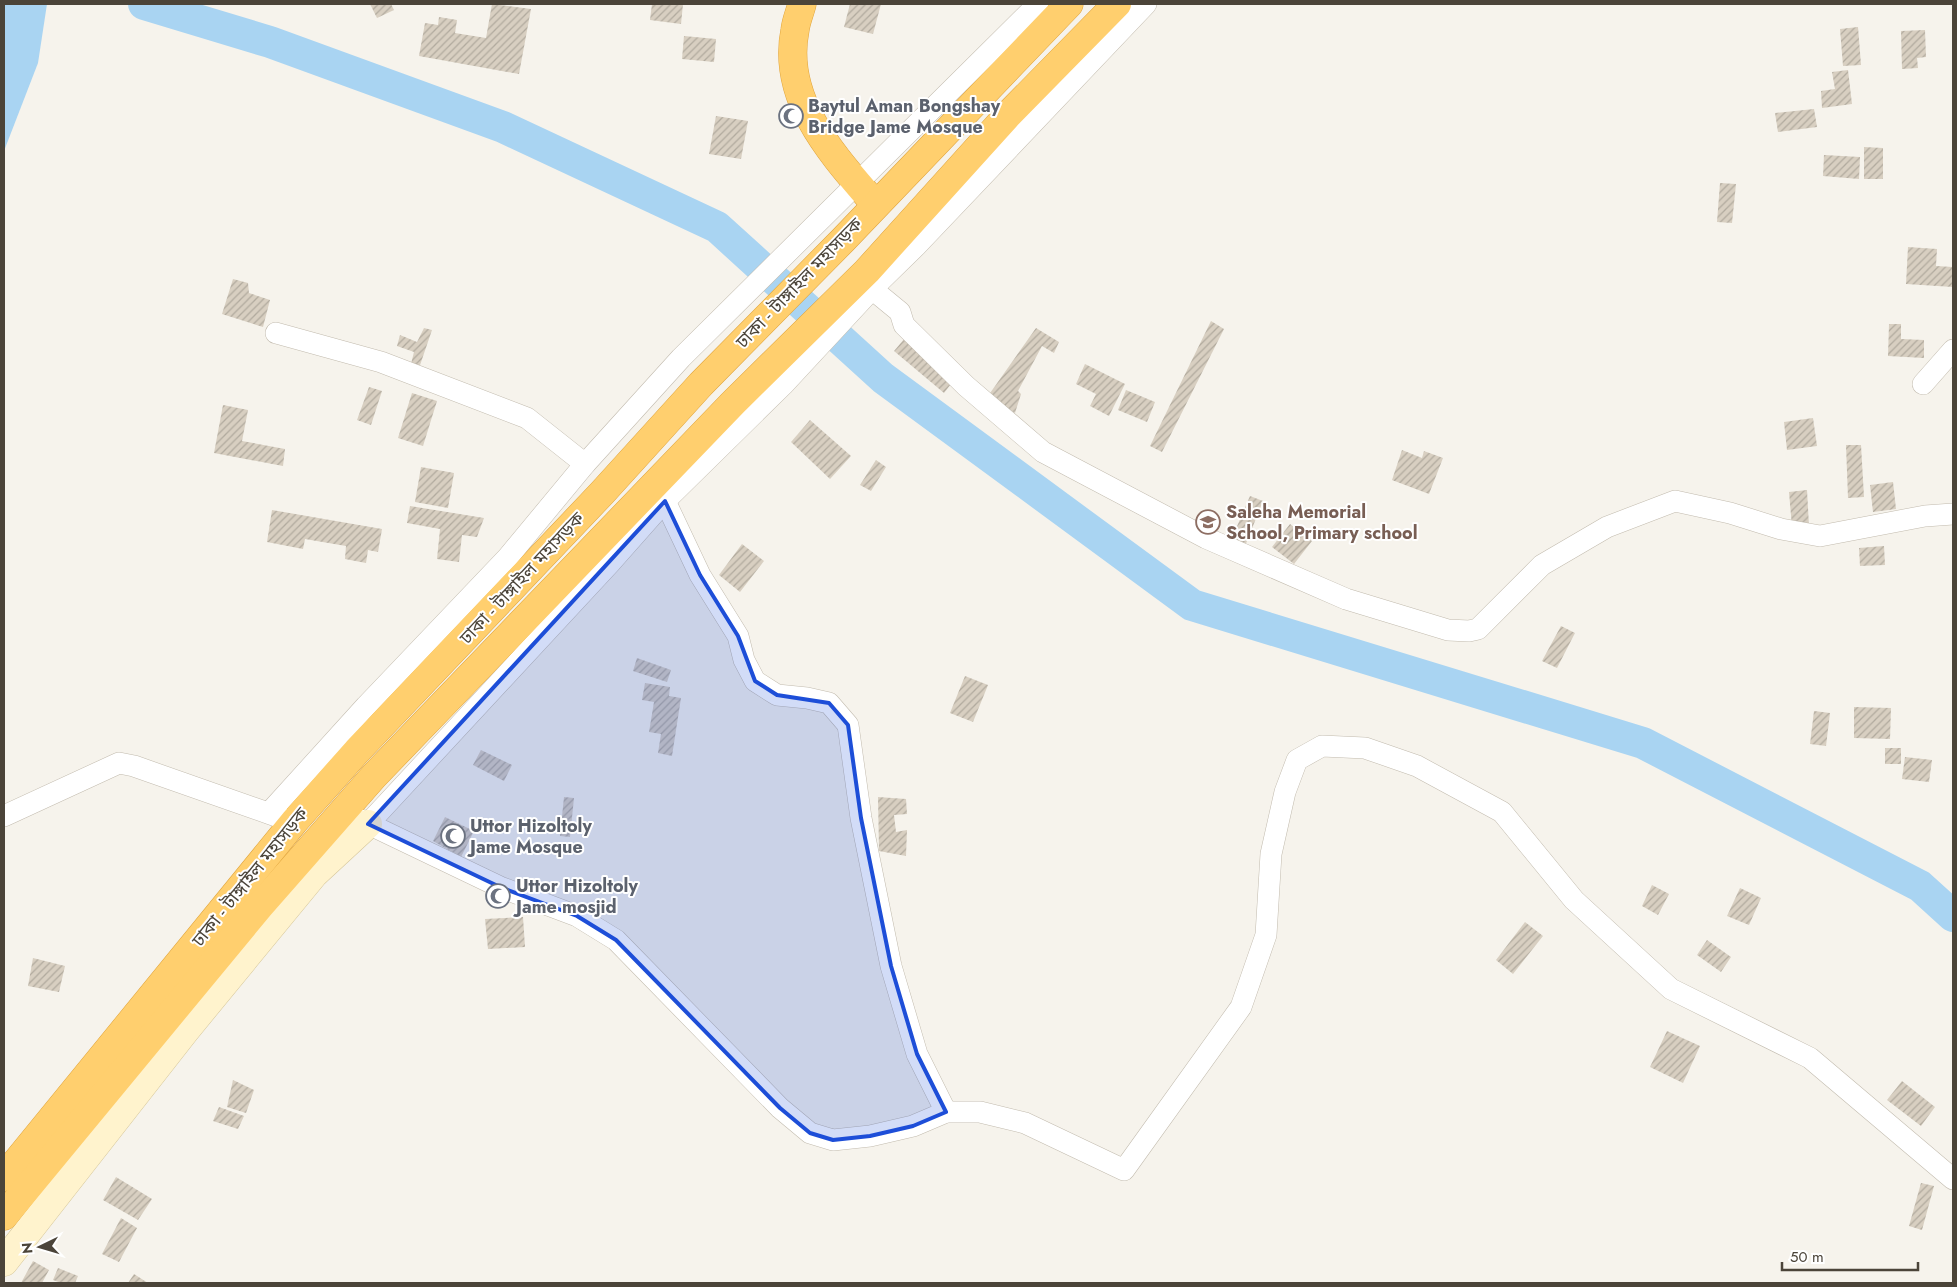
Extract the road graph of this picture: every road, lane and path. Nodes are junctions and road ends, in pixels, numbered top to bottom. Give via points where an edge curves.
1 (802, 4) edge
2 (1038, 4) edge
3 (1069, 4) edge
4 (1117, 4) edge
5 (1146, 4) edge
6 (857, 183) junction
7 (875, 204) junction
8 (869, 280) junction
9 (276, 333) dead end
10 (1953, 350) edge
11 (1923, 384) dead end
12 (585, 464) junction
13 (665, 501) junction
14 (1953, 514) edge
15 (342, 812) junction
16 (4, 816) edge
17 (282, 818) junction
18 (368, 824) junction
19 (946, 1112) junction
20 (4, 1177) edge
21 (1953, 1179) edge
22 (4, 1216) edge
23 (4, 1262) edge

1 - 6 highway via 792,51 797,86 814,127
2 - 6 street
3 - 7 highway, ঢাকা - টাঙ্গাইল মহাসড়ক
4 - 8 highway, ঢাকা - টাঙ্গাইল মহাসড়ক via 1007,116
5 - 8 street
6 - 7 highway
6 - 12 street via 681,358
7 - 17 highway, ঢাকা - টাঙ্গাইল মহাসড়ক via 700,384 596,500 357,751
8 - 13 street via 783,385
8 - 14 street via 900,312 904,325 966,386 1043,452 1206,538 1346,599 1448,630 1478,629 1542,566 1607,527 1675,501 1730,513 1780,529 1820,536 1925,516
8 - 15 highway, ঢাকা - টাঙ্গাইল মহাসড়ক via 733,403
9 - 12 street via 381,362 527,418
10 - 11 street
12 - 17 street via 508,557 372,699
13 - 18 street
13 - 19 street via 700,575 738,636 744,660 755,681 777,695 830,703 848,725 861,818 891,966 917,1054
15 - 18 street
15 - 22 highway, ঢাকা - টাঙ্গাইল মহাসড়ক via 259,907
16 - 17 street via 119,764 134,766
17 - 20 highway, ঢাকা - টাঙ্গাইল মহাসড়ক
18 - 19 street via 500,887 577,916 616,940 780,1108 810,1132 833,1140 870,1136 913,1126
18 - 23 main road via 308,882 179,1038
19 - 21 street via 980,1112 1025,1124 1124,1170 1241,1007 1266,935 1271,854 1285,792 1297,760 1322,746 1365,748 1417,766 1502,812 1574,900 1671,989 1810,1058

